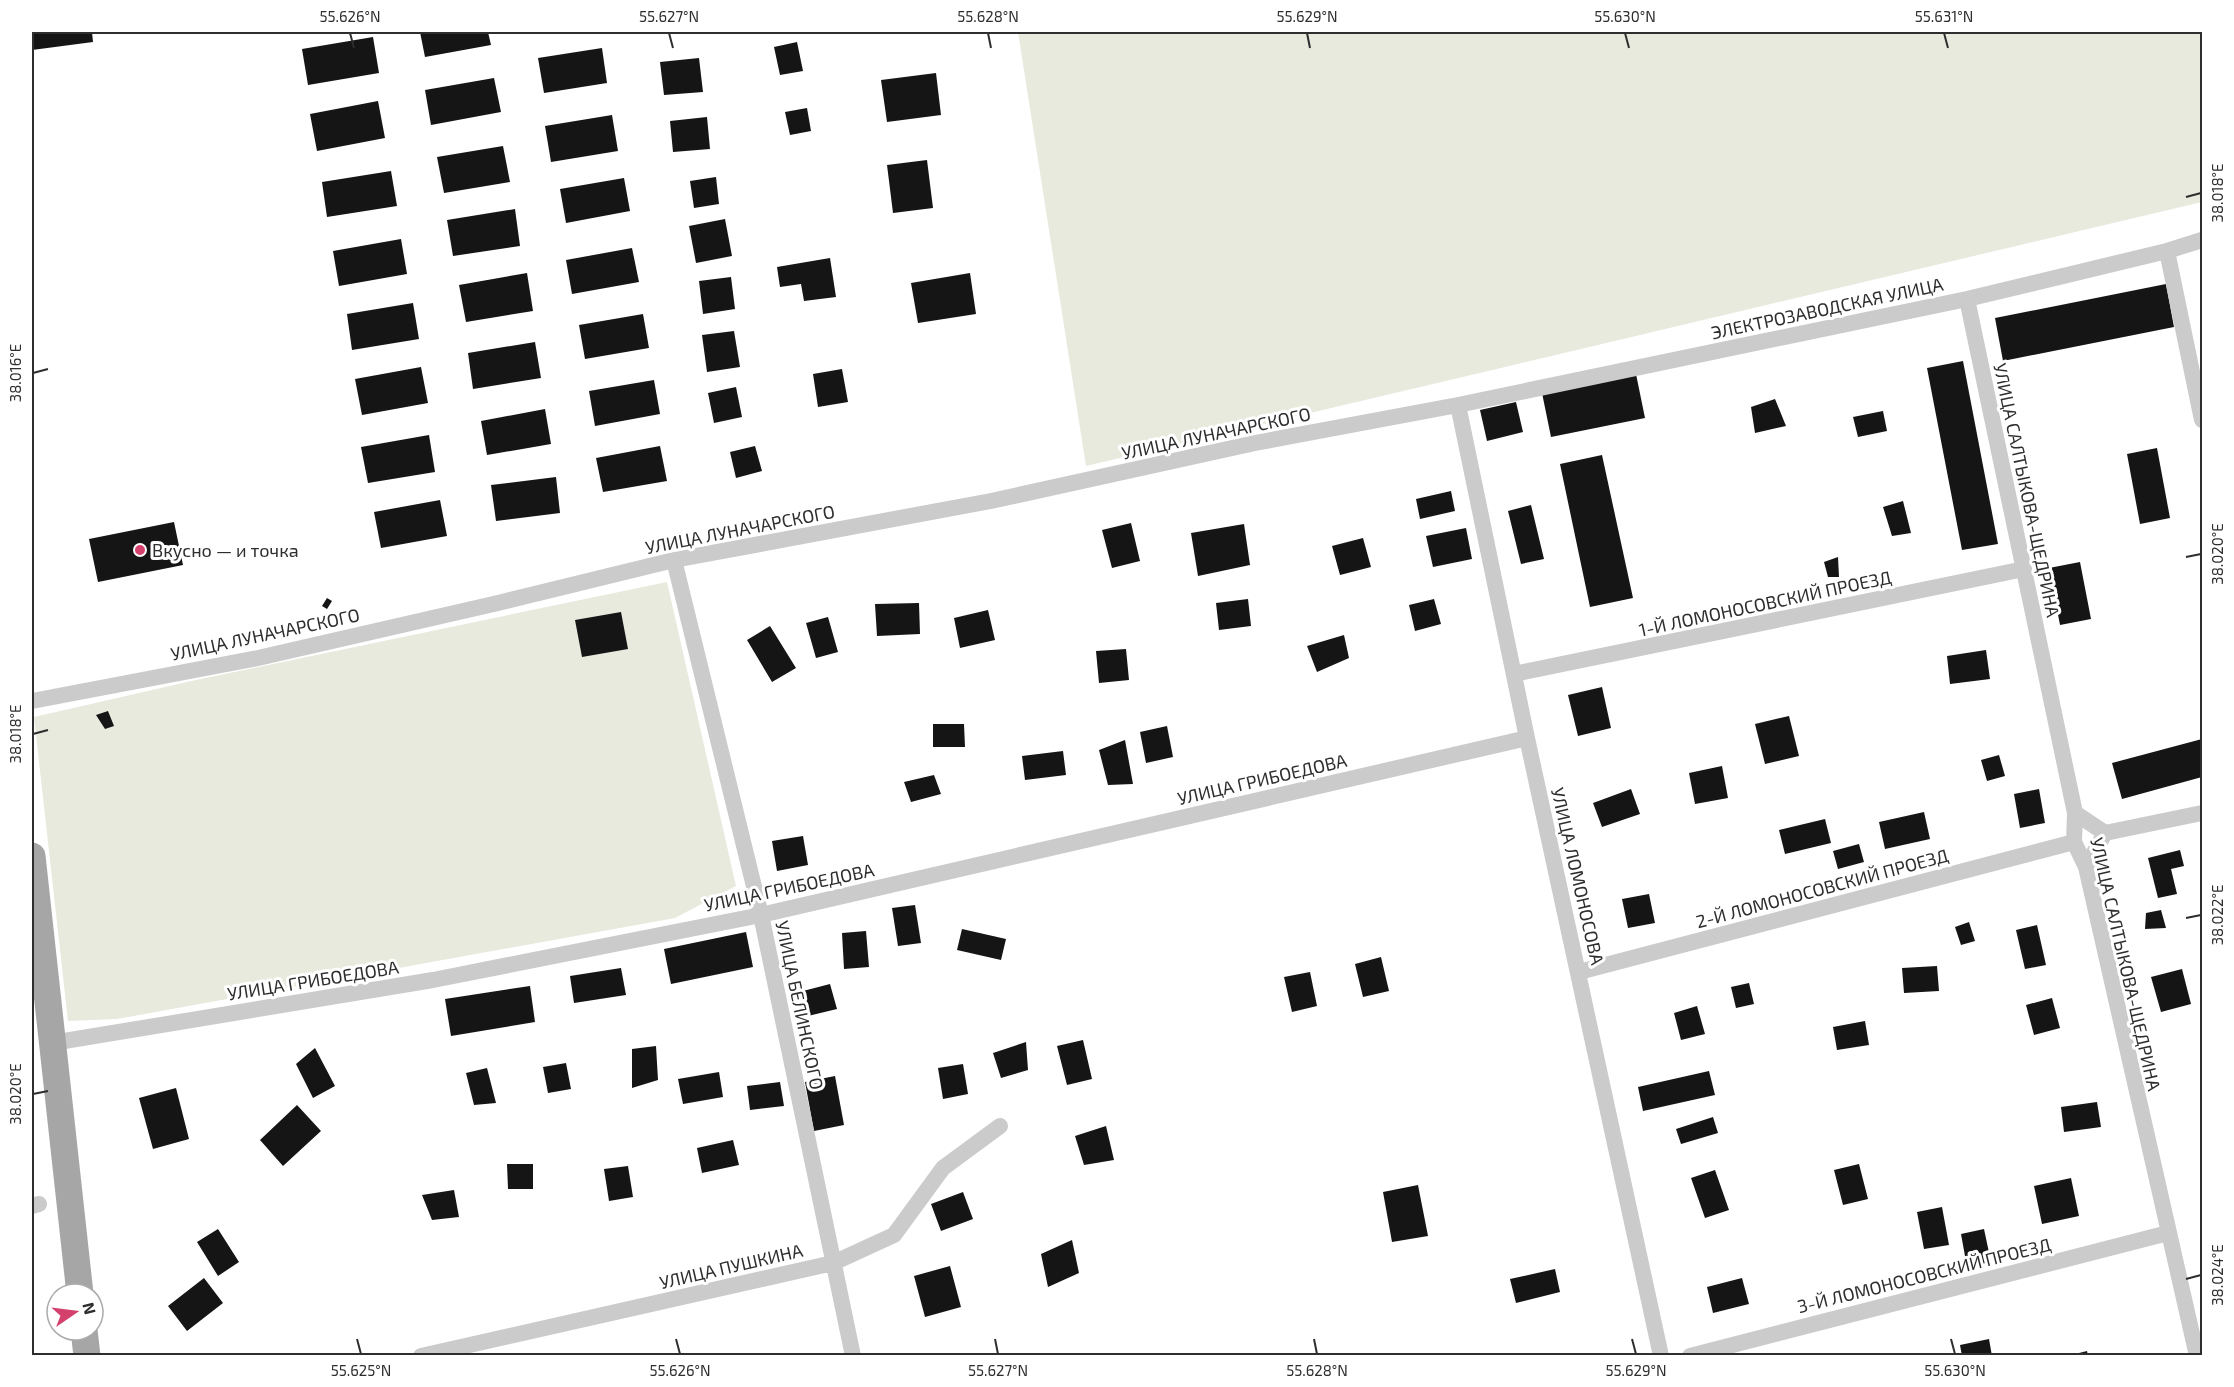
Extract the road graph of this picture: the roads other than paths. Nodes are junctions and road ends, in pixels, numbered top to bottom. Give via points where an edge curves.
1 (2202, 240) edge
2 (2167, 251) junction
3 (1967, 299) junction
4 (1458, 405) junction
5 (2202, 420) edge
6 (674, 560) junction
7 (2024, 569) junction
8 (1514, 674) junction
9 (32, 701) edge
10 (1527, 738) junction
11 (2075, 813) junction
12 (2202, 813) edge
13 (2105, 833) junction
14 (2074, 842) junction
15 (32, 856) edge
16 (2086, 867) junction
17 (761, 915) junction
18 (1579, 972) junction
19 (52, 1043) junction
20 (1000, 1126) dead end
21 (2168, 1233) junction
22 (833, 1263) junction
23 (79, 1282) edge
24 (421, 1356) edge
25 (853, 1356) edge
26 (1661, 1356) edge
27 (1690, 1356) edge
28 (2197, 1356) edge

1 - 2 street, ЭЛЕКТРОЗАВОДСКАЯ УЛИЦА
2 - 3 street, ЭЛЕКТРОЗАВОДСКАЯ УЛИЦА
2 - 5 street
3 - 4 street, ЭЛЕКТРОЗАВОДСКАЯ УЛИЦА
3 - 7 street, УЛИЦА САЛТЫКОВА-ЩЕДРИНА
4 - 6 street, УЛИЦА ЛУНАЧАРСКОГО via 1255,442 991,501
4 - 8 street, УЛИЦА ЛОМОНОСОВА
6 - 9 street, УЛИЦА ЛУНАЧАРСКОГО via 258,658
6 - 17 street, УЛИЦА БЕЛИНСКОГО
7 - 8 street, 1-Й ЛОМОНОСОВСКИЙ ПРОЕЗД
7 - 11 street, УЛИЦА САЛТЫКОВА-ЩЕДРИНА
8 - 10 street, УЛИЦА ЛОМОНОСОВА
10 - 17 street, УЛИЦА ГРИБОЕДОВА
10 - 18 street, УЛИЦА ЛОМОНОСОВА
11 - 13 street
11 - 14 street, УЛИЦА САЛТЫКОВА-ЩЕДРИНА
12 - 13 street
13 - 16 street
14 - 16 street, УЛИЦА САЛТЫКОВА-ЩЕДРИНА
14 - 18 street, 2-Й ЛОМОНОСОВСКИЙ ПРОЕЗД
15 - 19 main road
16 - 21 street, УЛИЦА САЛТЫКОВА-ЩЕДРИНА
17 - 19 street, УЛИЦА ГРИБОЕДОВА via 434,980
17 - 22 street, УЛИЦА БЕЛИНСКОГО
18 - 26 street, УЛИЦА ЛОМОНОСОВА
19 - 23 main road
20 - 22 street, УЛИЦА ПУШКИНА via 943,1168 894,1235
21 - 27 street, 3-Й ЛОМОНОСОВСКИЙ ПРОЕЗД
21 - 28 street, УЛИЦА САЛТЫКОВА-ЩЕДРИНА
22 - 24 street, УЛИЦА ПУШКИНА
22 - 25 street, УЛИЦА БЕЛИНСКОГО

